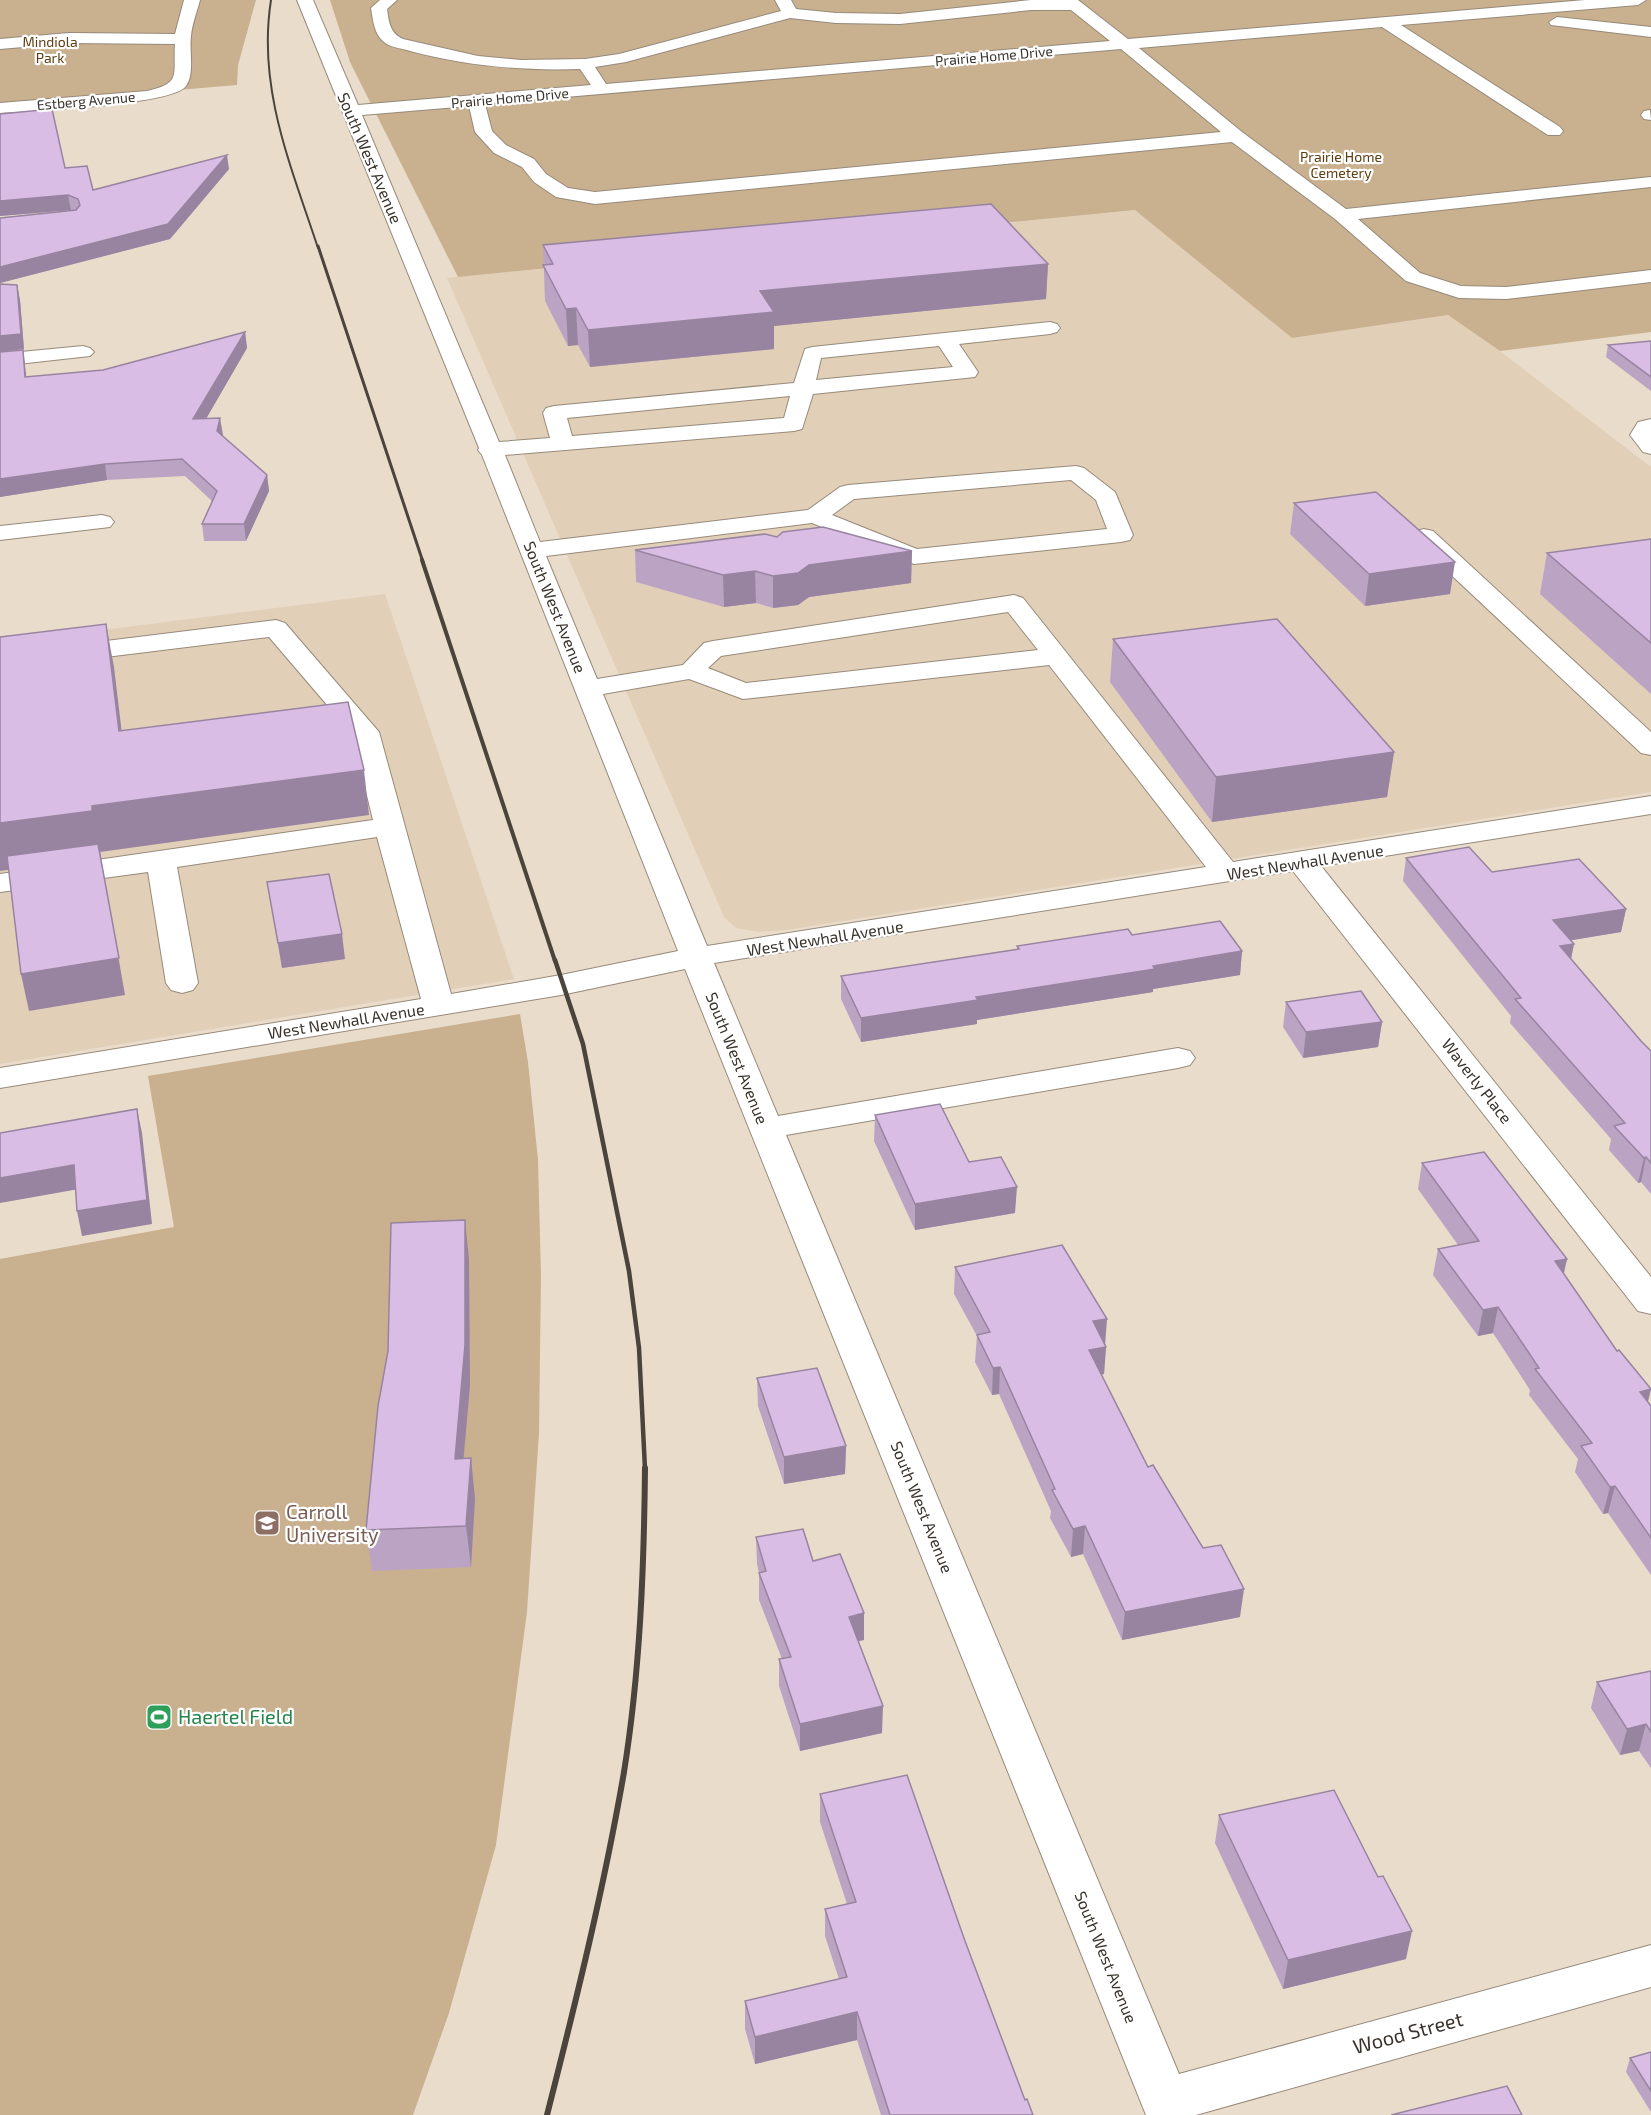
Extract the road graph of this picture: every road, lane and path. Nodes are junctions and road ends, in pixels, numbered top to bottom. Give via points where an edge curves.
1 (192, 0) edge
2 (305, 0) edge
3 (389, 0) edge
4 (1638, 0) edge
5 (1070, 3) edge
6 (1438, 4) dead end
7 (1532, 4) edge
8 (787, 7) edge
9 (1484, 14) junction
10 (1463, 15) junction
11 (1554, 21) junction
12 (54, 22) dead end
13 (1385, 22) junction
14 (1647, 33) edge
15 (69, 38) junction
16 (182, 39) junction
17 (0, 44) edge
18 (1122, 45) junction
19 (585, 64) junction
20 (602, 90) junction
21 (476, 101) junction
22 (0, 108) edge
23 (351, 111) junction
24 (1554, 131) dead end
25 (1236, 136) junction
26 (1651, 182) edge
27 (1342, 215) junction
28 (1651, 276) edge
29 (1050, 328) dead end
30 (945, 339) junction
31 (83, 352) dead end
32 (0, 360) edge
33 (803, 390) junction
34 (563, 444) junction
35 (489, 450) junction
36 (815, 516) junction
37 (102, 522) dead end
38 (0, 532) edge
39 (1424, 536) edge
40 (531, 550) junction
41 (1056, 657) junction
42 (0, 662) edge
43 (691, 671) junction
44 (588, 688) junction
45 (350, 714) junction
46 (316, 719) edge
47 (1651, 747) edge
48 (1651, 805) edge
49 (388, 826) junction
50 (161, 861) junction
51 (1302, 862) junction
52 (1227, 874) junction
53 (0, 883) edge
54 (696, 957) junction
55 (182, 983) dead end
56 (439, 1006) junction
57 (1178, 1058) dead end
58 (0, 1077) edge
59 (766, 1128) junction
60 (1651, 1302) edge
61 (1651, 1966) edge
62 (1168, 2108) edge

1 - 16 street
2 - 23 street, South West Avenue
3 - 19 street via 379,8 383,31 390,39 426,51 489,63 539,67
4 - 7 street, Prairie Home Drive
5 - 8 street via 900,19 836,18
5 - 18 street
6 - 10 street
7 - 9 street, Prairie Home Drive
7 - 11 street
8 - 19 street via 620,59
9 - 10 street, Prairie Home Drive
9 - 11 street
10 - 13 street, Prairie Home Drive
11 - 14 street
12 - 15 street via 66,26
13 - 18 street, Prairie Home Drive
13 - 24 street
15 - 16 street
15 - 17 street
16 - 22 street, Estberg Avenue via 181,79 172,90 147,96
18 - 20 street, Prairie Home Drive
18 - 25 street
19 - 20 street
20 - 21 street, Prairie Home Drive
21 - 23 street, Prairie Home Drive
21 - 25 street via 484,132 500,149 528,163 540,178 563,194 595,198
23 - 35 street, South West Avenue
25 - 27 street
26 - 27 street
27 - 28 street via 1413,277 1459,292 1506,293
29 - 30 street
30 - 33 street via 812,353
30 - 33 street via 967,372
31 - 32 street
33 - 34 street via 794,424
33 - 34 street via 554,412
34 - 35 street
35 - 40 street, South West Avenue
36 - 36 street via 848,492 1076,472 1107,496 1121,534 914,557
36 - 40 street
37 - 38 street
39 - 47 street
40 - 44 street, South West Avenue
41 - 43 street via 743,691
41 - 43 street via 1014,603 713,649
41 - 52 street
42 - 45 street via 276,628
43 - 44 street
44 - 54 street, South West Avenue
45 - 46 street
45 - 49 street via 365,732
48 - 51 street, West Newhall Avenue
49 - 50 street
49 - 56 street
50 - 53 street
50 - 55 street
51 - 52 street, West Newhall Avenue
51 - 60 street, Waverly Place
52 - 54 street, West Newhall Avenue
54 - 56 street, West Newhall Avenue via 561,986
54 - 59 street, South West Avenue
56 - 58 street, West Newhall Avenue
57 - 59 street
59 - 62 street, South West Avenue
61 - 62 street, Wood Street

